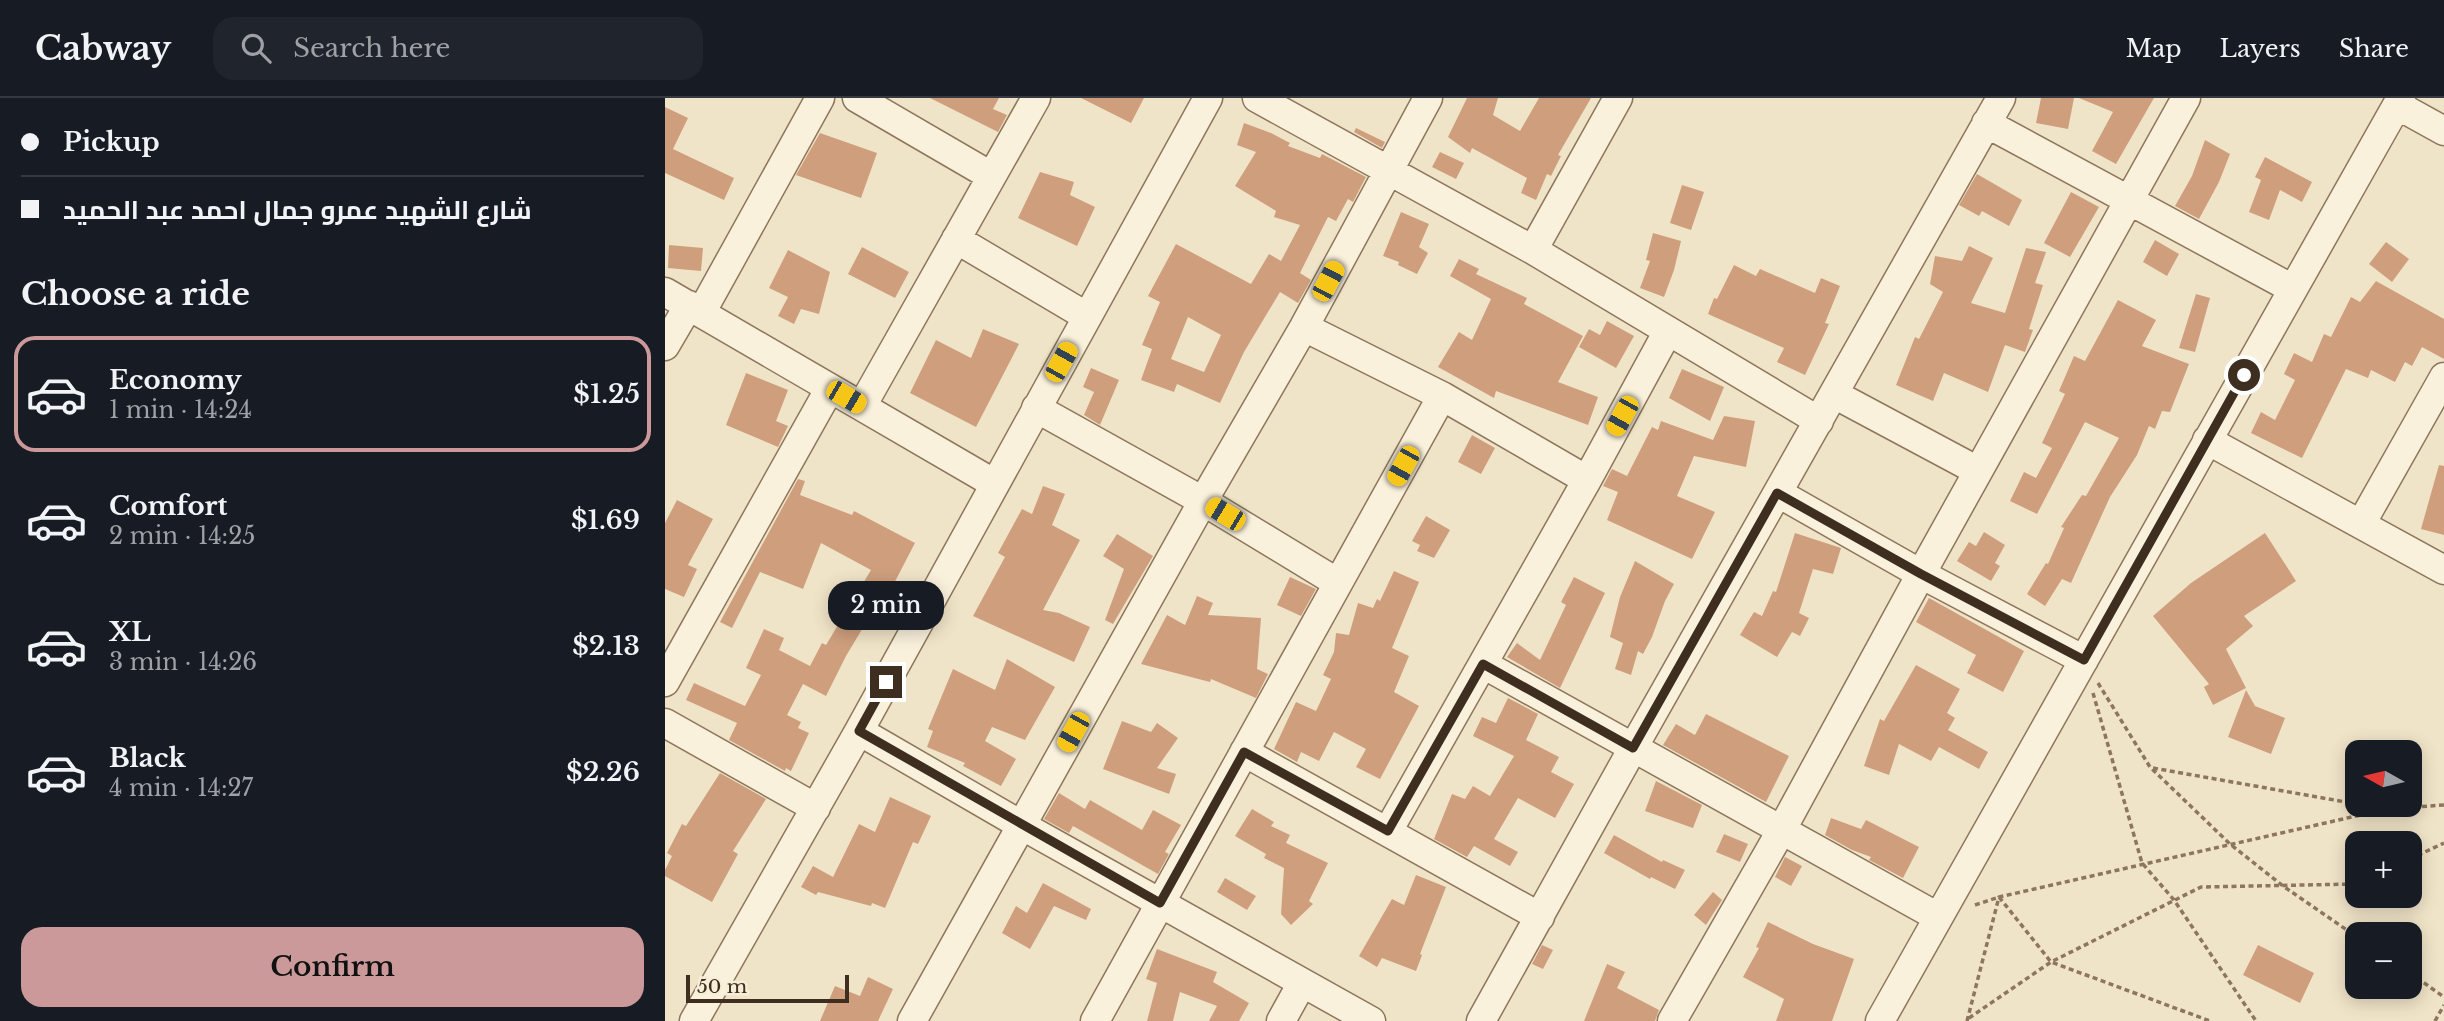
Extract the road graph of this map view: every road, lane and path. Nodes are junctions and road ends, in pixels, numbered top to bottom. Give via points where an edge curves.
1 (820, 98) edge
2 (857, 98) edge
3 (1036, 98) edge
4 (1208, 98) edge
5 (1257, 98) edge
6 (1428, 98) edge
7 (1618, 98) edge
8 (2001, 98) edge
9 (2186, 98) edge
10 (2399, 101) edge
11 (1986, 123) junction
12 (2444, 131) edge
13 (1388, 169) junction
14 (992, 176) junction
15 (2129, 201) junction
16 (956, 240) junction
17 (1533, 250) junction
18 (2293, 289) junction
19 (685, 303) edge
20 (1086, 316) junction
21 (1304, 327) junction
22 (1668, 331) junction
23 (665, 346) edge
24 (2444, 377) edge
25 (830, 388) junction
26 (1834, 394) junction
27 (1441, 396) junction
28 (862, 406) junction
29 (1036, 408) junction
30 (1819, 421) junction
31 (2207, 440) junction
32 (1978, 471) junction
33 (1587, 480) junction
34 (995, 484) junction
35 (1777, 493) junction
36 (1203, 501) junction
37 (2361, 524) junction
38 (2444, 570) edge
39 (1921, 574) junction
40 (1338, 583) junction
41 (2084, 660) junction
42 (1483, 664) junction
43 (665, 682) edge
44 (665, 723) edge
45 (859, 731) junction
46 (1633, 748) junction
47 (1244, 752) junction
48 (2150, 767) junction
49 (2345, 802) edge
50 (2444, 805) edge
51 (2422, 807) edge
52 (816, 808) junction
53 (2351, 817) edge
54 (1021, 825) junction
55 (1388, 831) junction
56 (1781, 831) junction
57 (2444, 843) edge
58 (2229, 844) junction
59 (2422, 853) edge
60 (2142, 863) junction
61 (2345, 884) edge
62 (2283, 886) junction
63 (1999, 897) junction
64 (2174, 900) junction
65 (1160, 903) junction
66 (1975, 905) dead end
67 (1539, 917) junction
68 (1938, 917) junction
69 (2345, 929) edge
70 (2051, 962) junction
71 (2422, 981) edge
72 (1302, 982) junction
73 (2444, 997) edge
74 (2444, 1005) edge
75 (1967, 1020) edge
76 (694, 1021) edge
77 (912, 1021) edge
78 (1095, 1021) edge
79 (1281, 1021) edge
80 (1371, 1021) edge
81 (1481, 1021) edge
82 (1672, 1021) edge
83 (1880, 1021) edge
84 (2210, 1021) edge
85 (2256, 1021) edge
86 (2435, 1021) edge

1 - 19 street
2 - 14 street
3 - 14 street
4 - 20 street
5 - 13 street
6 - 13 street
7 - 17 street
8 - 11 street
9 - 15 street
10 - 12 street
10 - 18 street
11 - 15 street
11 - 26 street
13 - 17 street
13 - 21 street
14 - 16 street
15 - 18 street
15 - 32 street
16 - 20 street
16 - 28 street
17 - 22 street
18 - 31 street
19 - 23 street
19 - 25 street
20 - 29 street
21 - 27 street
21 - 36 street
22 - 30 street
22 - 33 street
24 - 37 street
25 - 28 street
25 - 43 street
26 - 30 street
26 - 32 street
27 - 33 street
27 - 40 street
28 - 34 street
29 - 34 street
29 - 36 street
30 - 35 street
31 - 37 street
31 - 41 street
32 - 39 street
33 - 42 street
34 - 45 street
35 - 39 street
35 - 46 street
36 - 40 street
36 - 54 street
37 - 38 street
39 - 41 street
39 - 56 street
40 - 47 street
41 - 48 path
41 - 60 path
41 - 68 street
42 - 46 street
42 - 55 street
44 - 52 street
45 - 52 street
45 - 54 street
46 - 56 street
46 - 67 street
47 - 55 street
47 - 65 street
48 - 49 path
48 - 58 path
50 - 51 path
52 - 76 street
53 - 58 path
54 - 65 street
54 - 77 street
55 - 67 street
56 - 68 street
56 - 82 street
57 - 59 path
58 - 60 path
58 - 62 path
60 - 63 path
60 - 64 path
61 - 62 path
62 - 64 path via 2201,887
62 - 69 path
63 - 66 path
63 - 70 path
63 - 75 path
64 - 70 path
64 - 85 path
65 - 72 street
65 - 78 street
67 - 81 street
68 - 83 street
70 - 75 path
70 - 84 path
71 - 73 path
72 - 79 street
72 - 80 street
74 - 86 path

